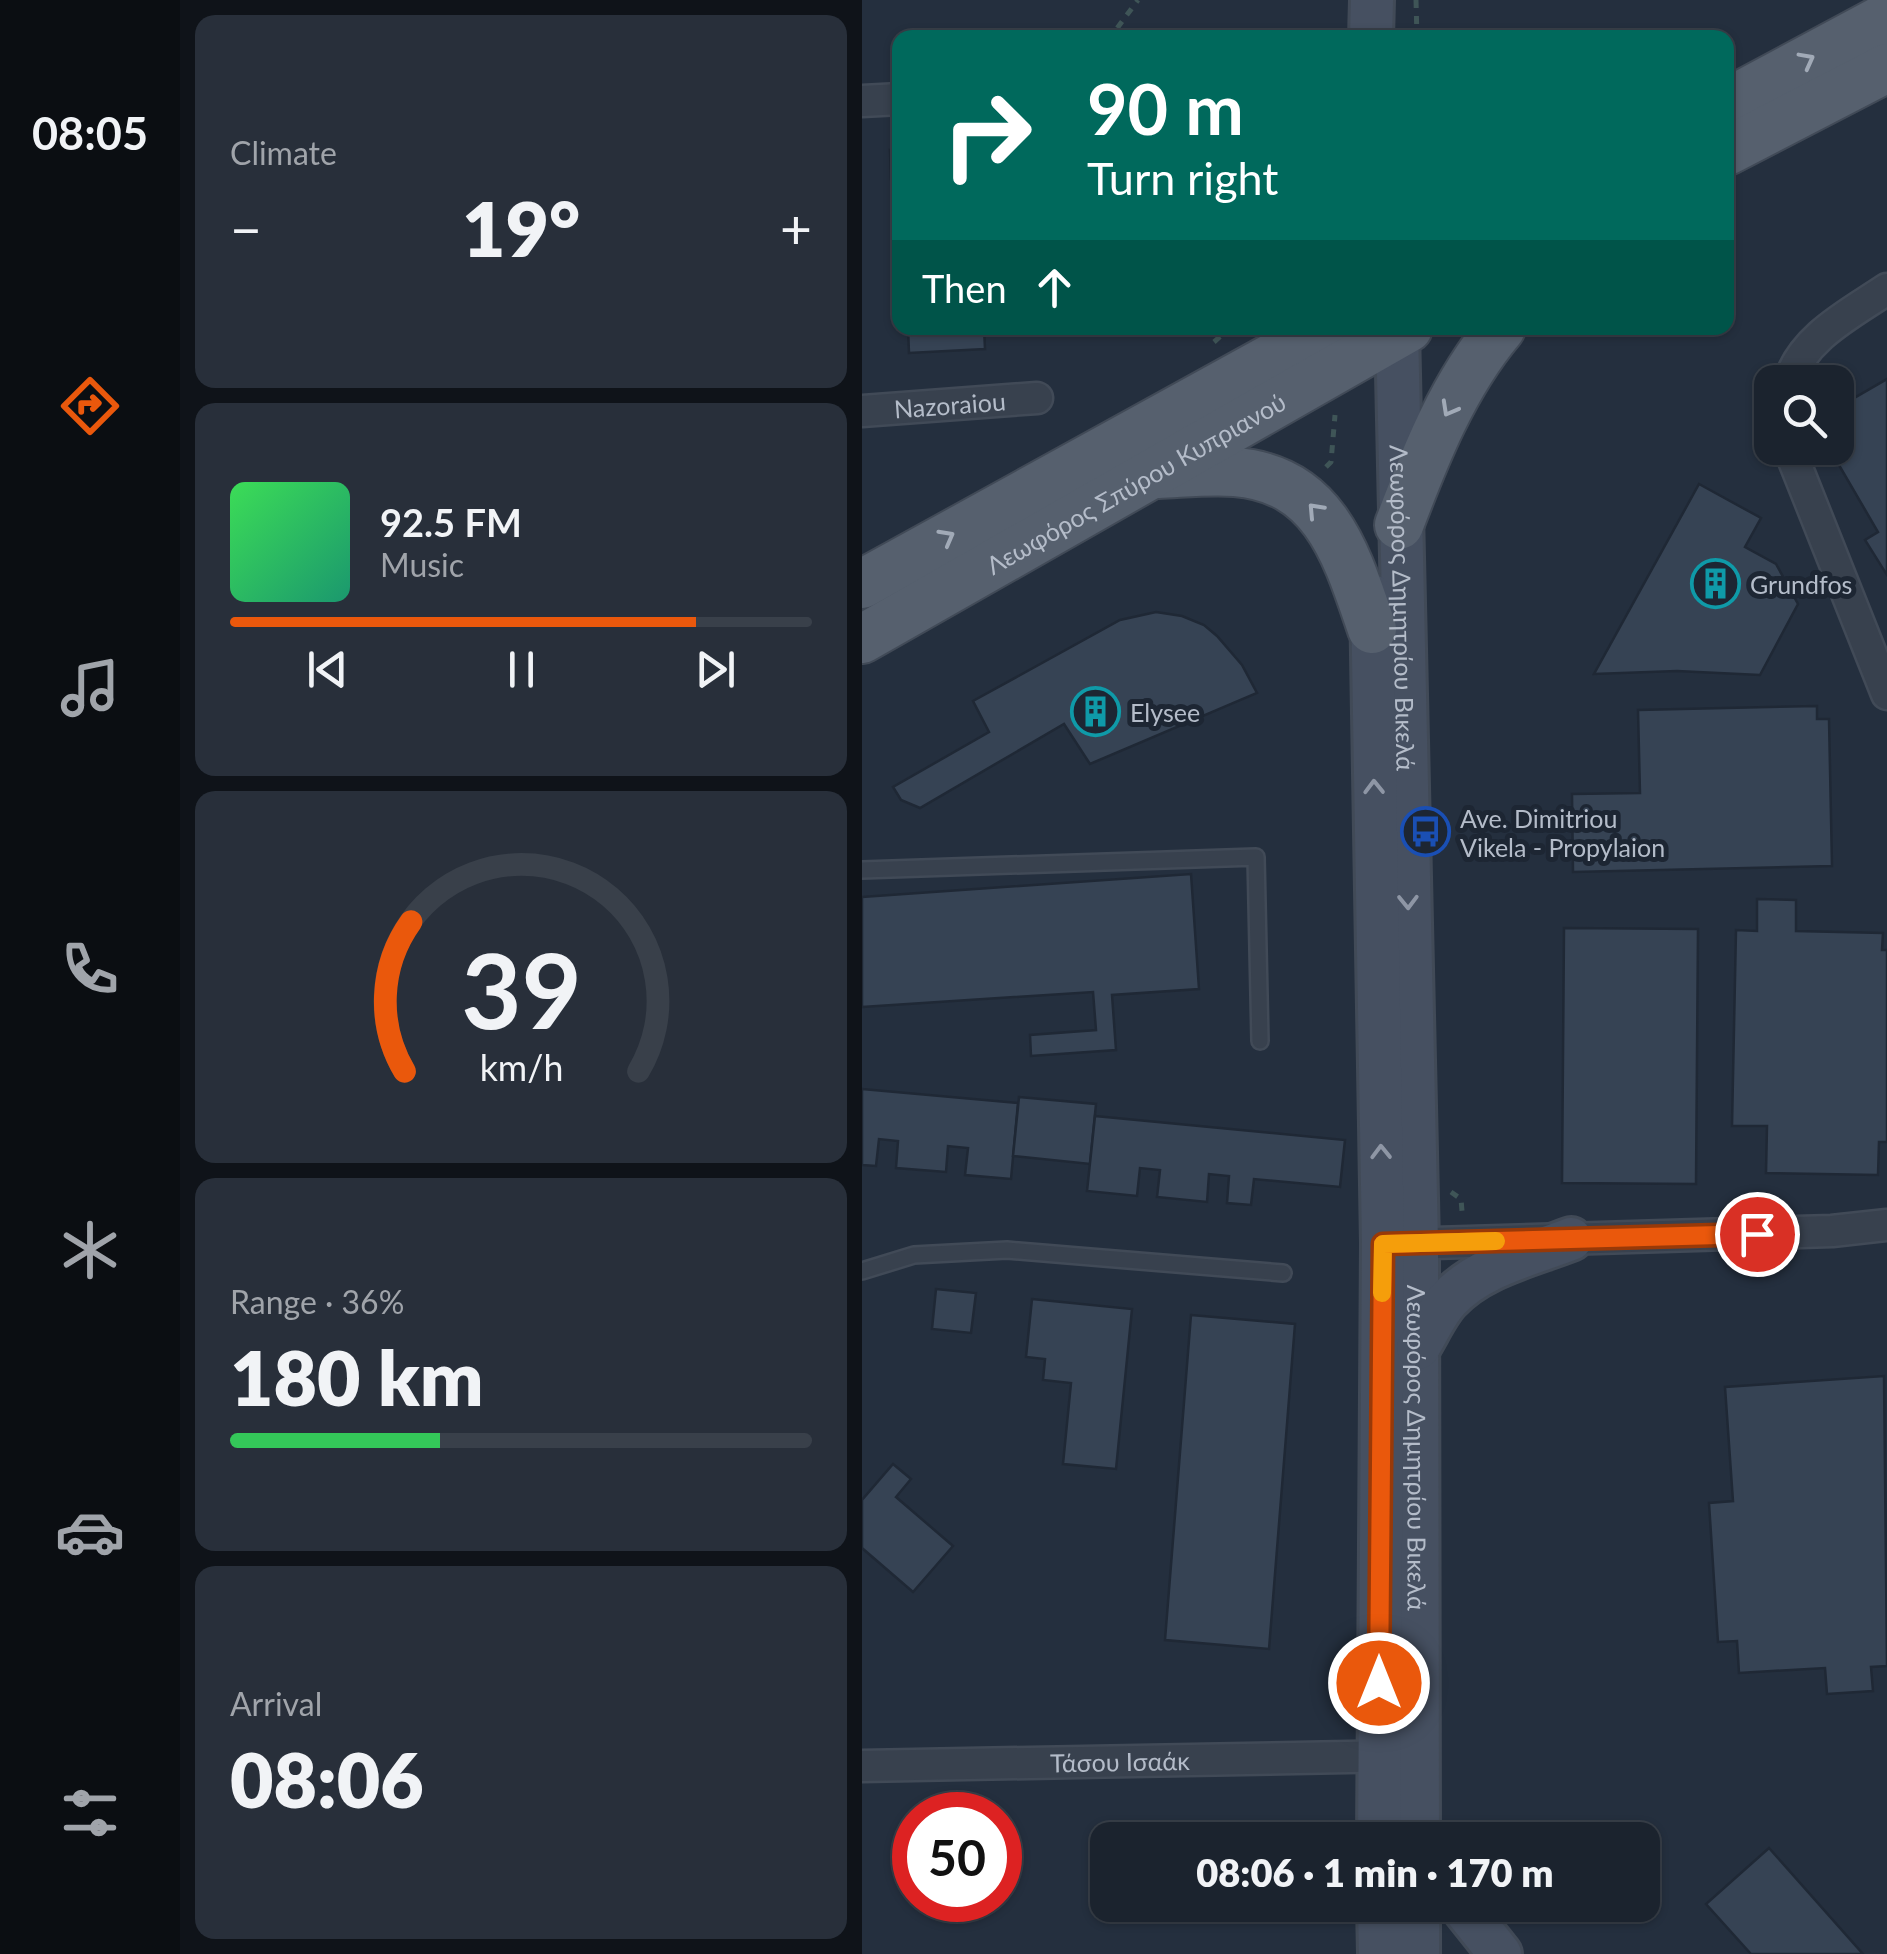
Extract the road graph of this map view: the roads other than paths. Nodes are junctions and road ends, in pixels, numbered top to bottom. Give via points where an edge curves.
1 (1372, 0) edge
2 (1387, 0) edge
3 (1886, 16) edge
4 (1371, 30) edge
5 (1389, 30) edge
6 (1886, 68) edge
7 (1734, 98) edge
8 (892, 100) edge
9 (862, 101) edge
10 (1734, 147) edge
11 (1886, 290) edge
12 (1251, 335) edge
13 (1313, 335) edge
14 (1387, 335) edge
15 (1390, 335) edge
16 (1390, 335) edge
17 (1496, 335) edge
18 (1797, 365) edge
19 (1037, 398) dead end
20 (1198, 399) junction
21 (862, 411) edge
22 (1796, 465) edge
23 (1152, 474) junction
24 (1399, 525) junction
25 (862, 584) edge
26 (1372, 628) junction
27 (862, 640) edge
28 (1886, 694) edge
29 (862, 870) edge
30 (1260, 1041) dead end
31 (1886, 1225) edge
32 (1571, 1239) junction
33 (1400, 1244) junction
34 (862, 1271) edge
35 (1282, 1273) dead end
36 (1418, 1348) junction
37 (1398, 1756) junction
38 (862, 1766) edge
39 (1383, 1822) edge
40 (1418, 1822) edge
41 (1379, 1922) edge
42 (1418, 1922) edge
43 (1475, 1922) edge
44 (1380, 1954) edge
45 (1418, 1954) edge
46 (1500, 1954) edge

1 - 4 main road
2 - 5 main road
7 -> 3 main road
6 - 10 main road
8 - 9 street
11 - 18 street via 1820,336
12 - 20 main road
13 - 20 main road, Λεωφόρος Σπύρου Κυπριανού
14 - 23 main road, Λεωφόρος Σπύρου Κυπριανού
15 - 24 main road, Λεωφόρος Δημητρίου Βικελά
16 - 26 main road, Λεωφόρος Δημητρίου Βικελά
17 -> 24 main road via 1428,448
19 - 21 street, Nazoraiou
25 -> 20 main road, Λεωφόρος Σπύρου Κυπριανού
22 - 28 street
26 -> 23 main road via 1333,530 1300,494 1236,472
23 - 27 main road, Λεωφόρος Σπύρου Κυπριανού
24 -> 33 main road, Λεωφόρος Δημητρίου Βικελά
33 -> 26 main road, Λεωφόρος Δημητρίου Βικελά
29 - 30 lane via 1256,857
31 - 32 street
32 - 33 street
32 - 36 main road via 1466,1284 1446,1301
33 - 36 main road, Λεωφόρος Δημητρίου Βικελά
33 - 37 main road, Λεωφόρος Δημητρίου Βικελά
34 - 35 lane via 914,1255 1007,1250
36 - 37 main road, Λεωφόρος Δημητρίου Βικελά
37 - 38 street, Τάσου Ισαάκ
37 - 39 main road, Λεωφόρος Δημητρίου Βικελά
37 - 40 main road, Λεωφόρος Δημητρίου Βικελά
41 - 44 main road
42 - 45 main road
43 - 46 main road

